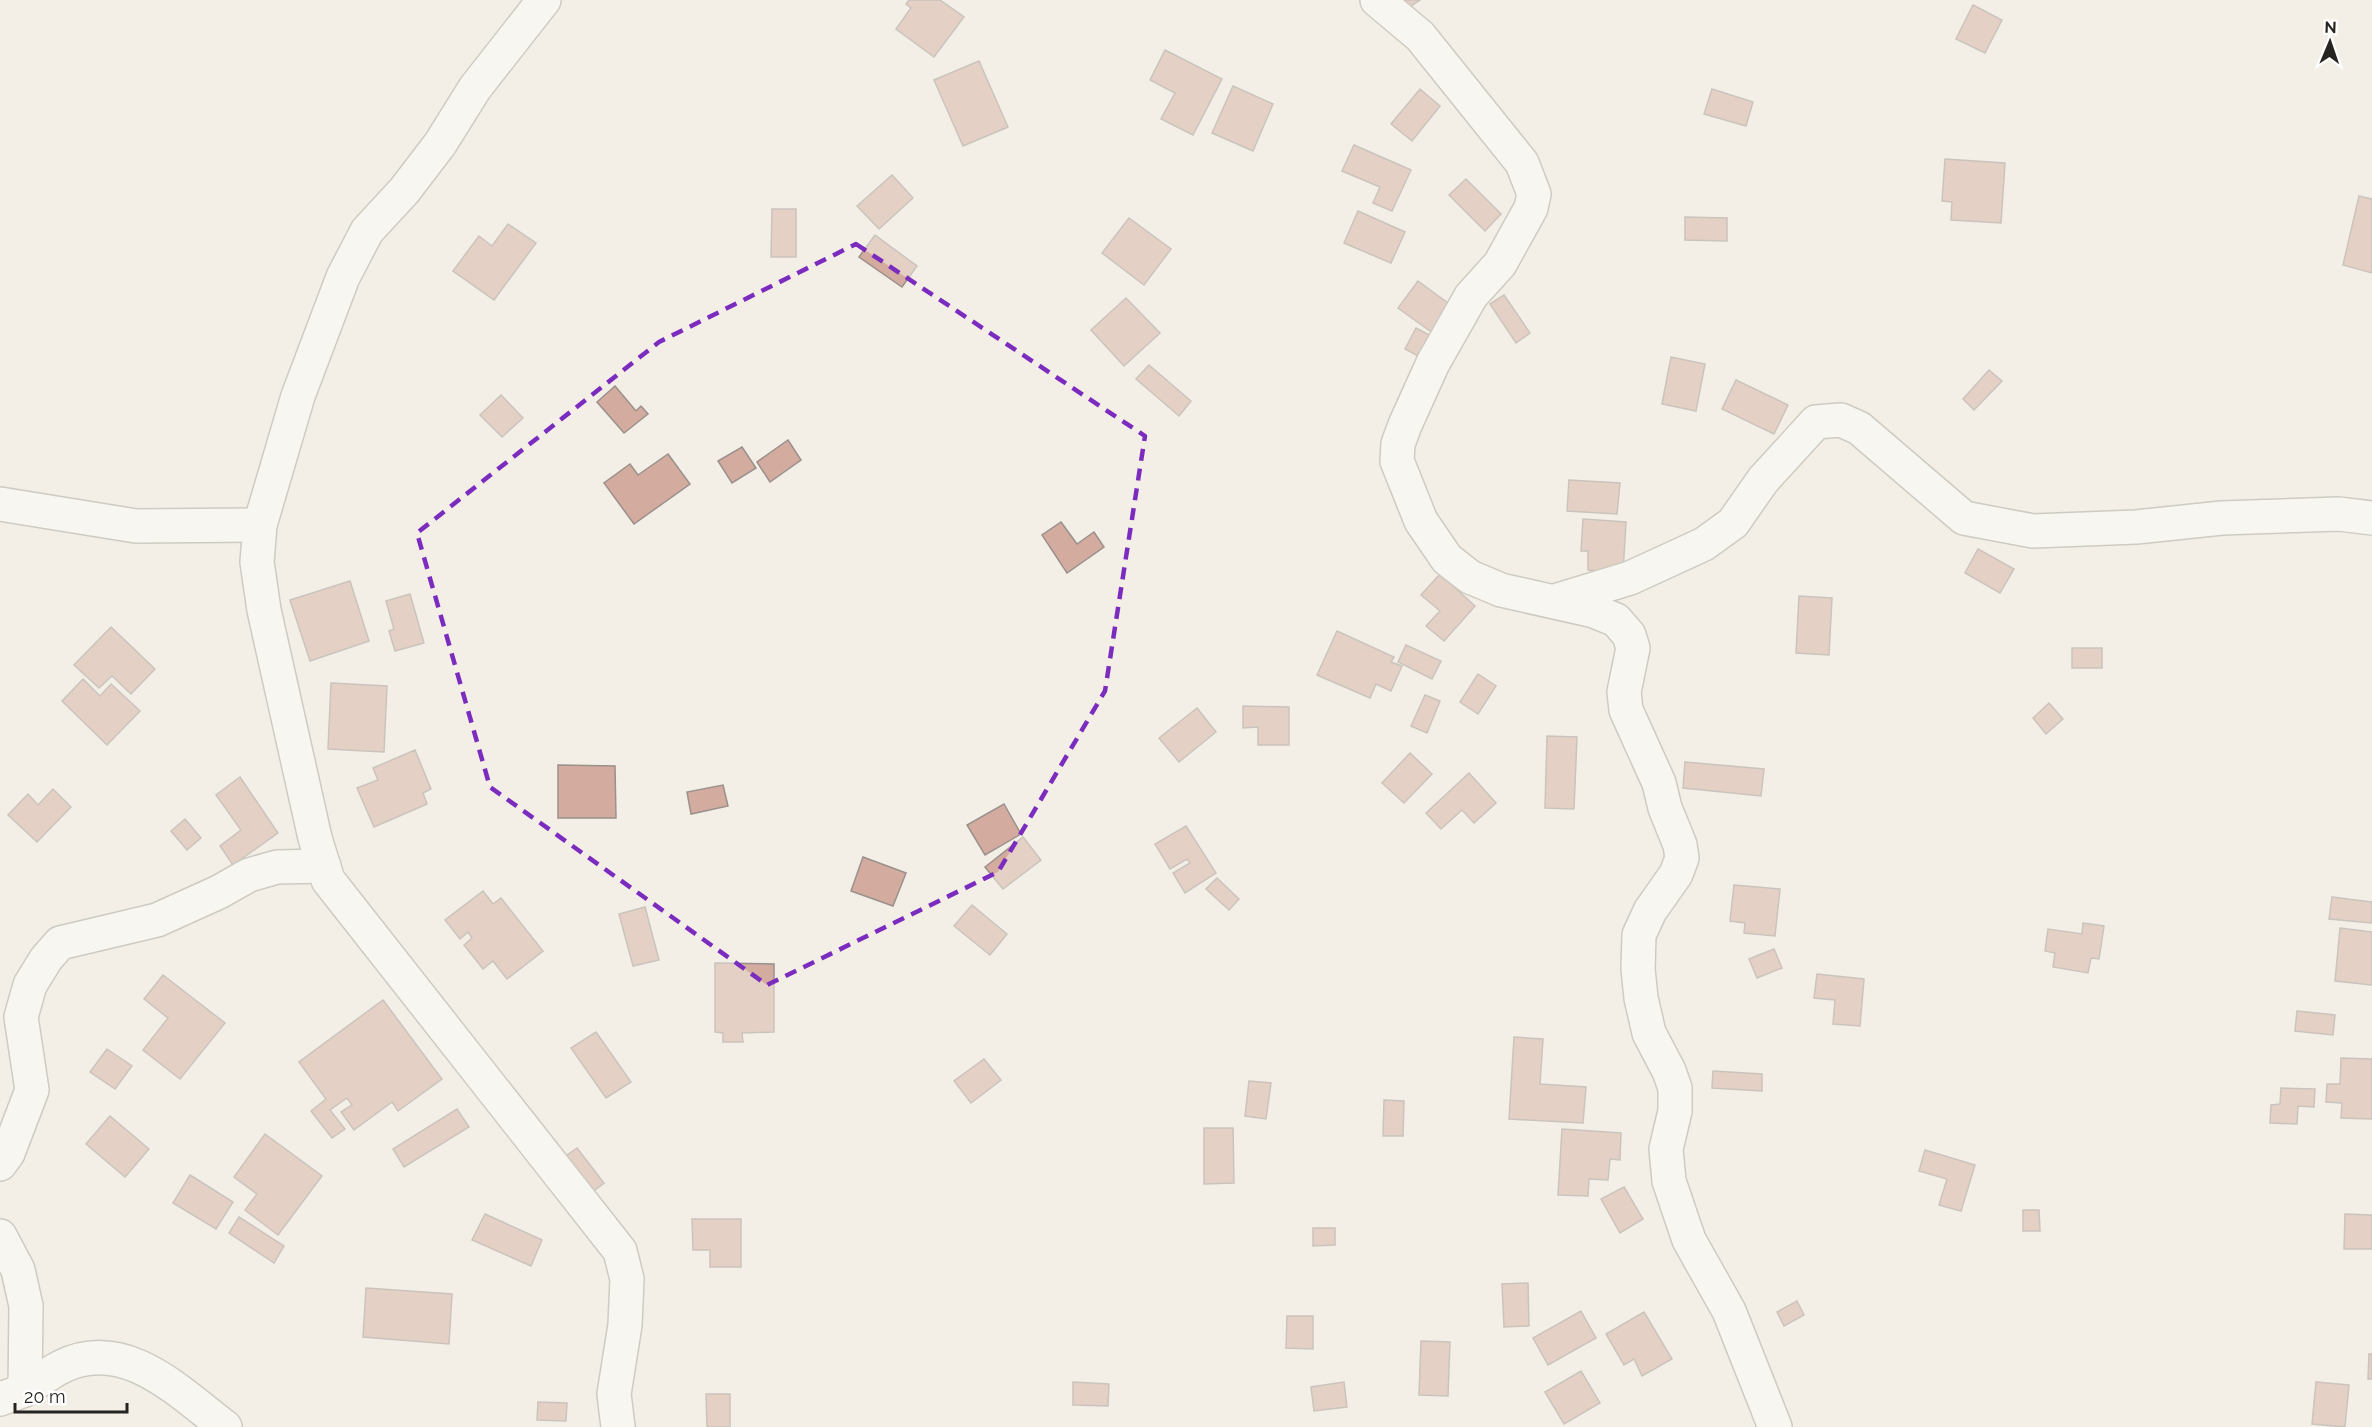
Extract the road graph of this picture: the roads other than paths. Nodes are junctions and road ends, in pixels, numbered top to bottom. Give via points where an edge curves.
1 (544, 0) edge
2 (1377, 0) edge
3 (0, 504) edge
4 (2372, 518) edge
5 (260, 525) junction
6 (1555, 601) junction
7 (324, 866) junction
8 (0, 1164) edge
9 (0, 1236) edge
10 (12, 1395) edge
11 (225, 1427) edge
12 (618, 1427) edge
13 (1775, 1427) edge

1 - 5 street via 475,88 411,182 367,231 343,277 297,396
2 - 6 street via 1420,36 1522,164 1534,194 1531,208 1500,264 1472,296 1433,363 1398,444 1397,461 1421,521 1447,559 1470,577 1501,590
3 - 5 street via 136,526
4 - 6 street via 2339,514 2222,518 2136,527 2033,531 1964,518 1859,428 1841,420 1816,422 1763,480 1733,523 1704,544 1630,578
5 - 7 street via 257,562 264,610
6 - 13 street via 1616,620 1629,635 1633,648 1624,692 1626,710 1659,783 1682,858 1639,935 1639,979 1649,1033 1675,1088 1675,1111 1665,1149 1670,1181 1689,1240 1729,1311
7 - 8 street via 277,867 249,875 157,920 60,943 30,985 21,1017 32,1090
7 - 12 street via 328,880 620,1251 627,1279 625,1325 614,1394
9 - 10 street via 18,1270 26,1306
10 - 11 street via 63,1366 102,1356 132,1363 163,1379

